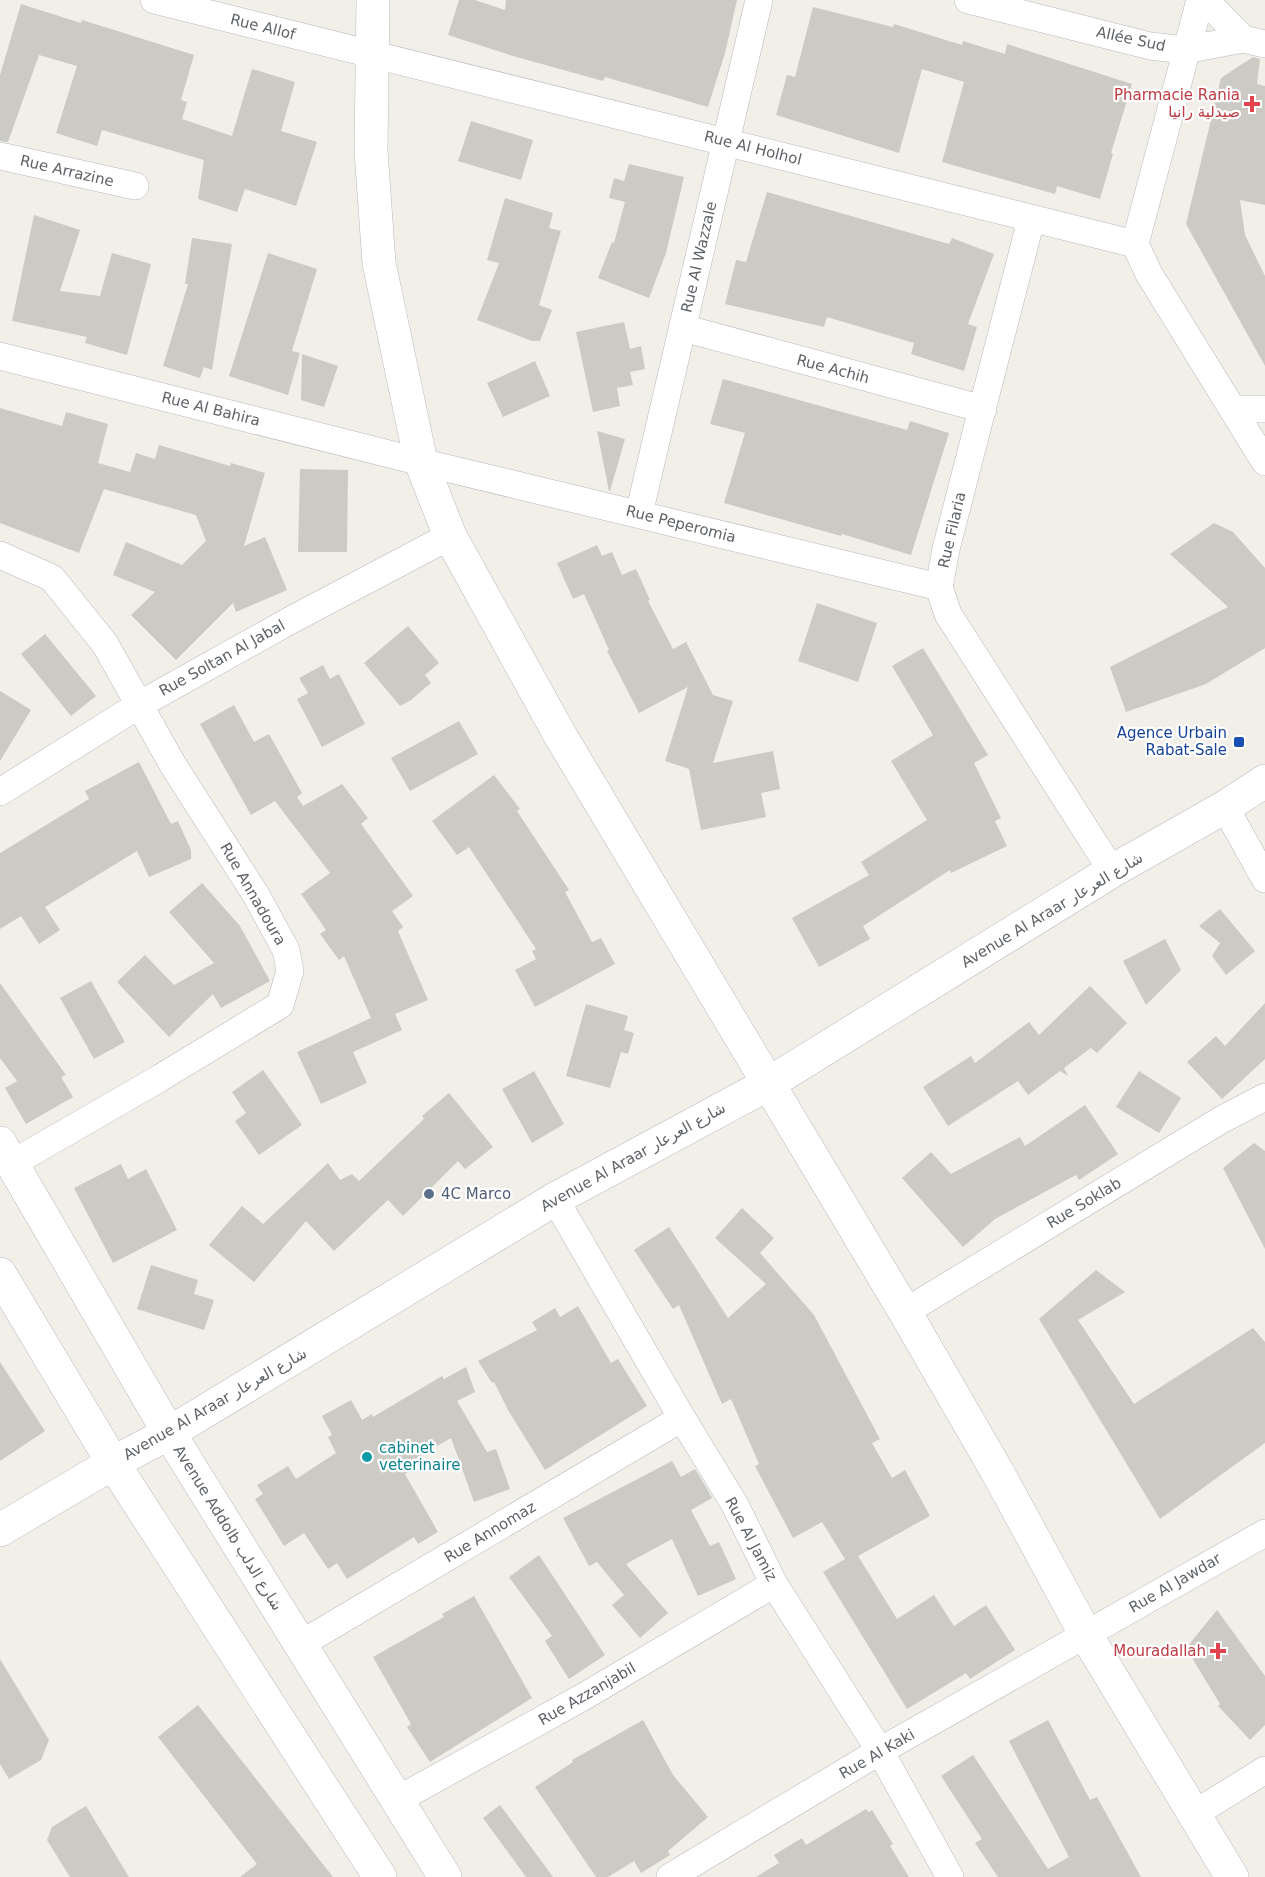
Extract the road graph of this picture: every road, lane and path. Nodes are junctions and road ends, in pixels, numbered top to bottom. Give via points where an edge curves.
1 (154, 0) edge
2 (373, 0) edge
3 (759, 0) edge
4 (968, 0) edge
5 (1200, 0) edge
6 (1205, 0) edge
7 (1254, 42) edge
8 (1185, 50) junction
9 (371, 55) junction
10 (726, 141) junction
11 (0, 156) edge
12 (135, 186) dead end
13 (1031, 220) junction
14 (1135, 244) junction
15 (683, 328) junction
16 (0, 356) edge
17 (1233, 409) junction
18 (1265, 409) edge
19 (983, 410) junction
20 (422, 462) junction
21 (1265, 462) edge
22 (639, 514) junction
23 (450, 536) junction
24 (0, 555) edge
25 (939, 587) junction
26 (139, 705) junction
27 (1265, 781) edge
28 (0, 792) edge
29 (1225, 807) junction
30 (1112, 872) junction
31 (1265, 879) edge
32 (768, 1083) junction
33 (1265, 1097) edge
34 (6, 1153) edge
35 (555, 1199) junction
36 (0, 1275) edge
37 (905, 1312) junction
38 (682, 1419) junction
39 (169, 1433) junction
40 (113, 1463) junction
41 (0, 1530) edge
42 (1265, 1533) edge
43 (774, 1584) junction
44 (1086, 1635) junction
45 (299, 1645) junction
46 (880, 1751) junction
47 (1265, 1770) edge
48 (397, 1800) junction
49 (1194, 1814) junction
50 (380, 1877) edge
51 (445, 1877) edge
52 (670, 1877) edge
53 (950, 1877) edge
54 (1232, 1877) edge

1 - 9 street, Rue Allof
2 - 9 street
3 - 10 street, Rue Al Wazzale
4 - 8 street, Allée Sud via 1150,46
5 - 8 street
6 - 7 street, Allée Sud
7 - 8 street, Allée Sud
8 - 14 street
9 - 10 street, Rue Al Holhol
9 - 20 street via 371,151 379,263
10 - 13 street, Rue Al Holhol
10 - 15 street, Rue Al Wazzale
11 - 12 street, Rue Arrazine
13 - 14 street, Rue Al Holhol
13 - 19 street, Rue Filaria
14 - 17 street via 1149,274
15 - 19 street, Rue Achih
15 - 22 street, Rue Al Wazzale
16 - 20 street, Rue Al Bahira
17 - 18 street
17 - 21 street
19 - 25 street, Rue Filaria
20 - 22 street, Rue Peperomia
20 - 23 street
22 - 25 street, Rue Peperomia
23 - 26 street, Rue Soltan Al Jabal
23 - 32 street via 560,735
24 - 26 street, Rue Annadoura via 52,578 105,644
25 - 30 street, Rue Filaria via 948,614
26 - 28 street, Rue Soltan Al Jabal
26 - 34 street, Rue Annadoura via 286,950 290,971 284,996 280,1005 160,1078
27 - 29 street, Avenue Al Araar شارع العرعار
29 - 30 street, Avenue Al Araar شارع العرعار
29 - 31 street
30 - 32 street, Avenue Al Araar شارع العرعار
32 - 35 street, Avenue Al Araar شارع العرعار
32 - 37 street
33 - 37 street, Rue Soklab
34 - 39 street, Avenue Addolb شارع الدلب
35 - 38 street, Rue Al Jamiz
35 - 39 street, Avenue Al Araar شارع العرعار
36 - 40 street
37 - 44 street
38 - 43 street, Rue Al Jamiz via 735,1506
38 - 45 street, Rue Annomaz
39 - 40 street, Avenue Al Araar شارع العرعار
39 - 45 street, Avenue Addolb شارع الدلب
40 - 41 street, Avenue Al Araar شارع العرعار
40 - 50 street
42 - 44 street, Rue Al Jawdar
43 - 46 street, Rue Al Jamiz
43 - 48 street, Rue Azzanjabil via 583,1697
44 - 46 street, Rue Al Kaki
44 - 49 street
45 - 48 street, Avenue Addolb شارع الدلب
46 - 52 street, Rue Al Kaki
46 - 53 street, Rue Al Jamiz
47 - 49 street
48 - 51 street, Avenue Addolb شارع الدلب
49 - 54 street

